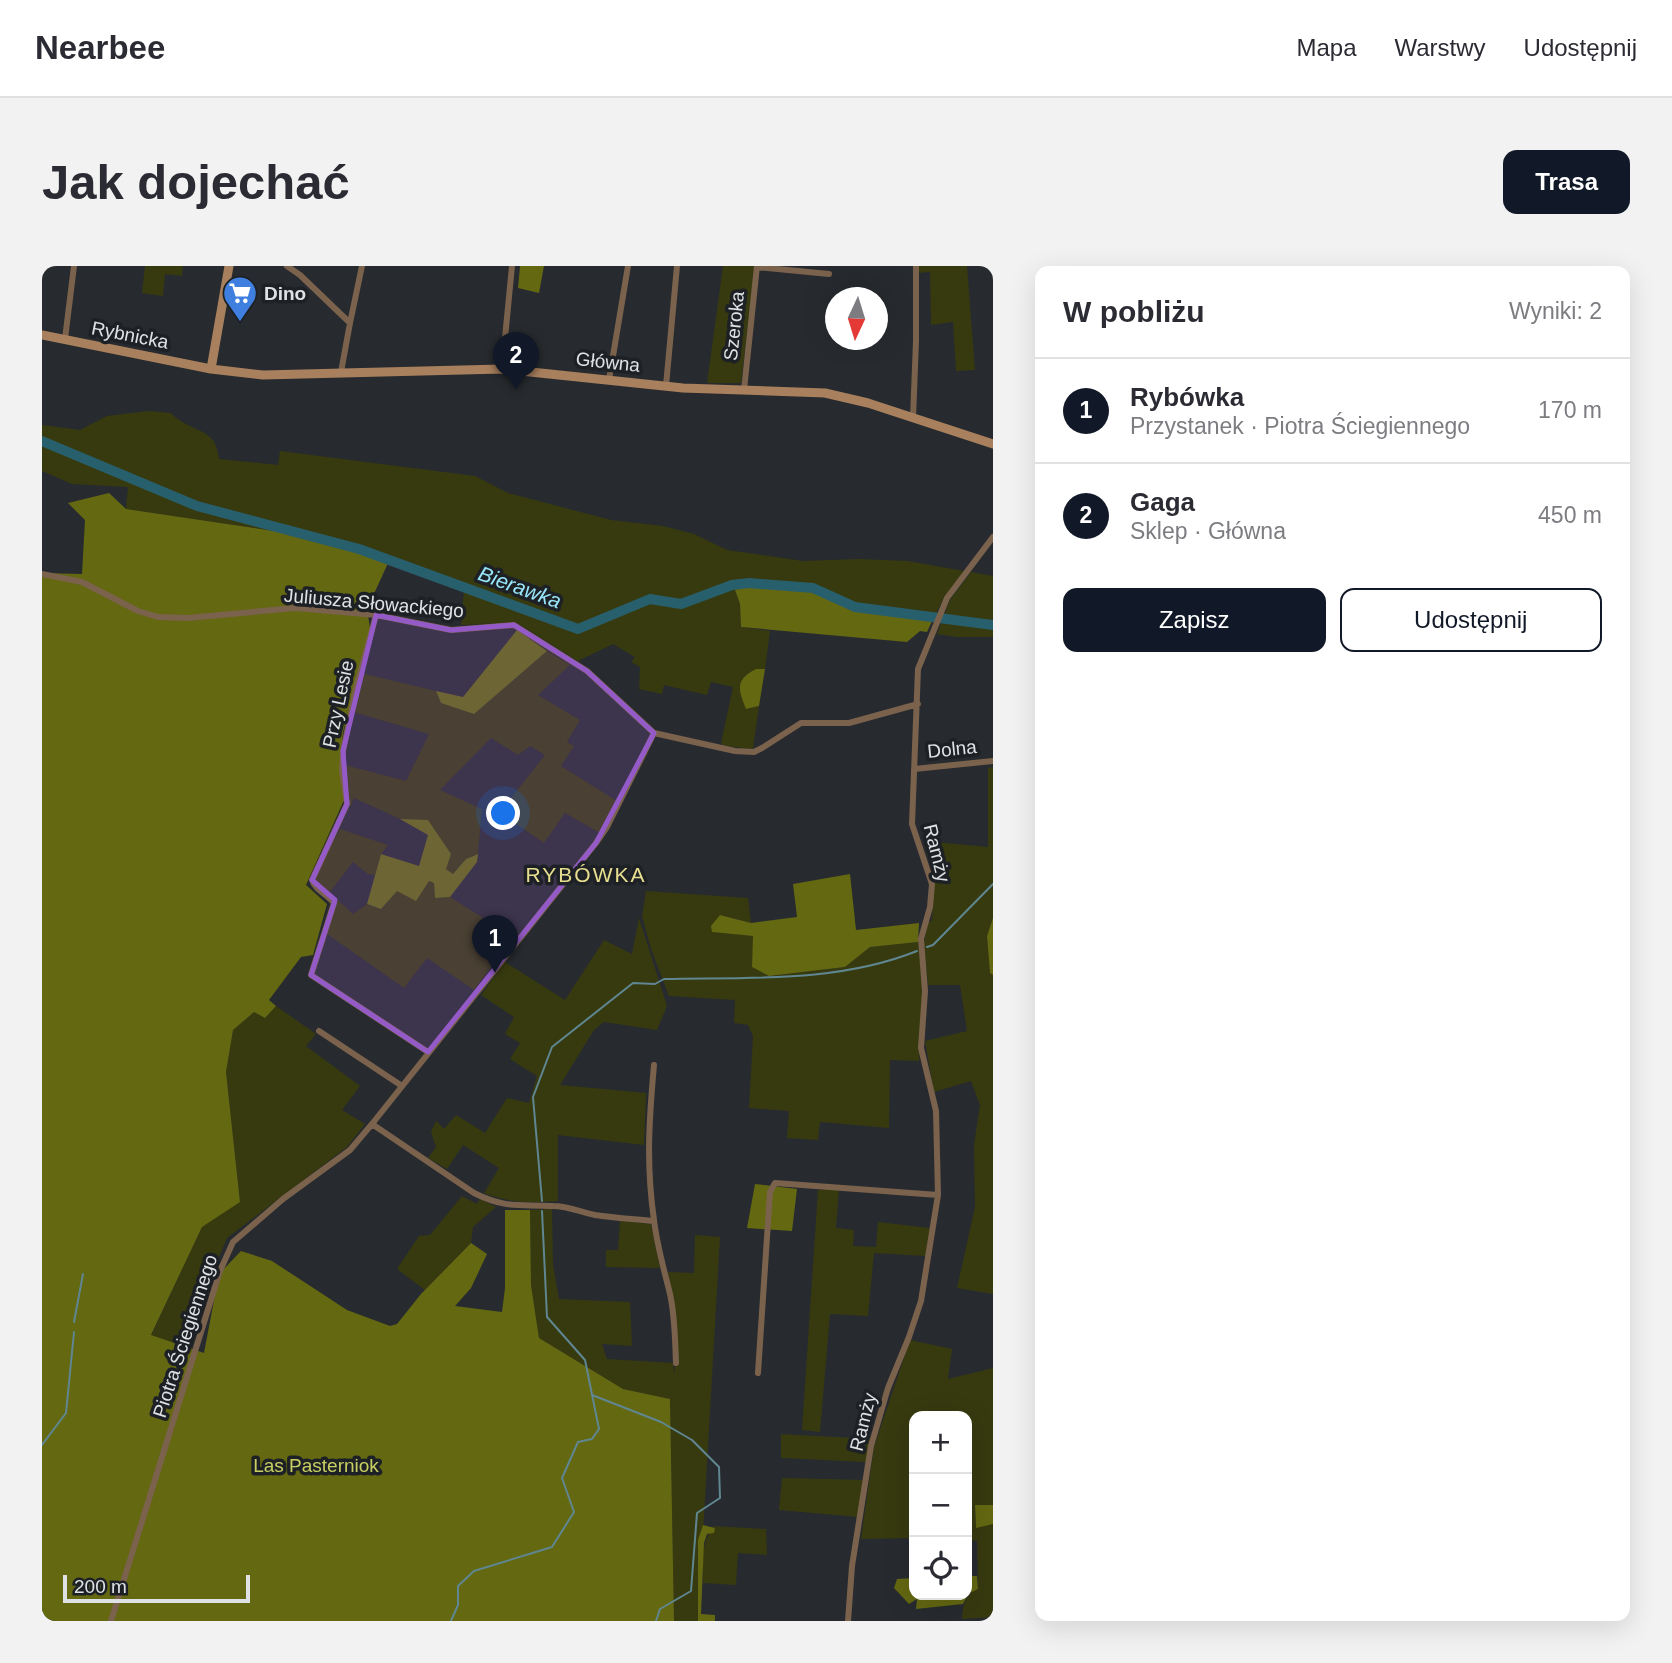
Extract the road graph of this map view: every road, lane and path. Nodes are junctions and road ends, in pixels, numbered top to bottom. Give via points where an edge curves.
1 (74, 266) edge
2 (229, 266) edge
3 (287, 266) edge
4 (362, 266) edge
5 (512, 266) edge
6 (628, 266) edge
7 (677, 266) edge
8 (916, 266) edge
9 (757, 267) edge
10 (829, 274) dead end
11 (350, 323) junction
12 (42, 335) edge
13 (65, 339) junction
14 (211, 369) junction
15 (502, 369) junction
16 (341, 372) junction
17 (609, 380) junction
18 (666, 386) junction
19 (744, 390) junction
20 (913, 418) junction
21 (993, 444) edge
22 (993, 537) edge
23 (42, 574) edge
24 (376, 615) junction
25 (918, 704) junction
26 (654, 733) junction
27 (993, 761) edge
28 (914, 769) junction
29 (319, 1031) dead end
30 (428, 1052) junction
31 (654, 1065) dead end
32 (402, 1086) junction
33 (372, 1124) junction
34 (938, 1195) junction
35 (654, 1221) junction
36 (676, 1363) dead end
37 (758, 1373) dead end
38 (111, 1621) edge
39 (848, 1621) edge

1 - 13 street
2 - 14 main road
3 - 11 street
4 - 11 street
5 - 15 street
6 - 17 street
7 - 18 street
8 - 20 street
9 - 10 street
9 - 19 street, Szeroka
11 - 16 street
12 - 13 main road, Rybnicka
13 - 14 main road, Rybnicka
14 - 16 main road, Główna via 263,375
15 - 16 main road, Główna
15 - 17 main road, Główna
17 - 18 main road, Główna
18 - 19 main road, Główna
19 - 20 main road, Główna via 825,393
20 - 21 main road, Główna
22 - 25 street, Ramży via 941,610 918,669
23 - 24 street, Juliusza Słowackiego via 82,582 158,617 295,608
24 - 26 street, Juliusza Słowackiego via 451,630 514,625 587,671
24 - 30 street, Przy Lesie via 343,751 347,804 312,880 334,903 311,975
25 - 26 street via 849,723 801,723 754,752
25 - 28 street, Ramży
26 - 30 street, Piotra Ściegiennego via 596,843
27 - 28 street, Dolna
28 - 34 street, Ramży via 912,824 932,884 921,939 925,990 921,1048 936,1111
29 - 32 street
30 - 32 street, Piotra Ściegiennego
31 - 35 street via 648,1142
32 - 33 street, Piotra Ściegiennego
33 - 35 street via 488,1200
33 - 38 street, Piotra Ściegiennego via 350,1150 283,1199 229,1250
34 - 37 street via 775,1183 770,1192
34 - 39 street, Ramży via 921,1301 871,1446
35 - 36 street via 670,1294

